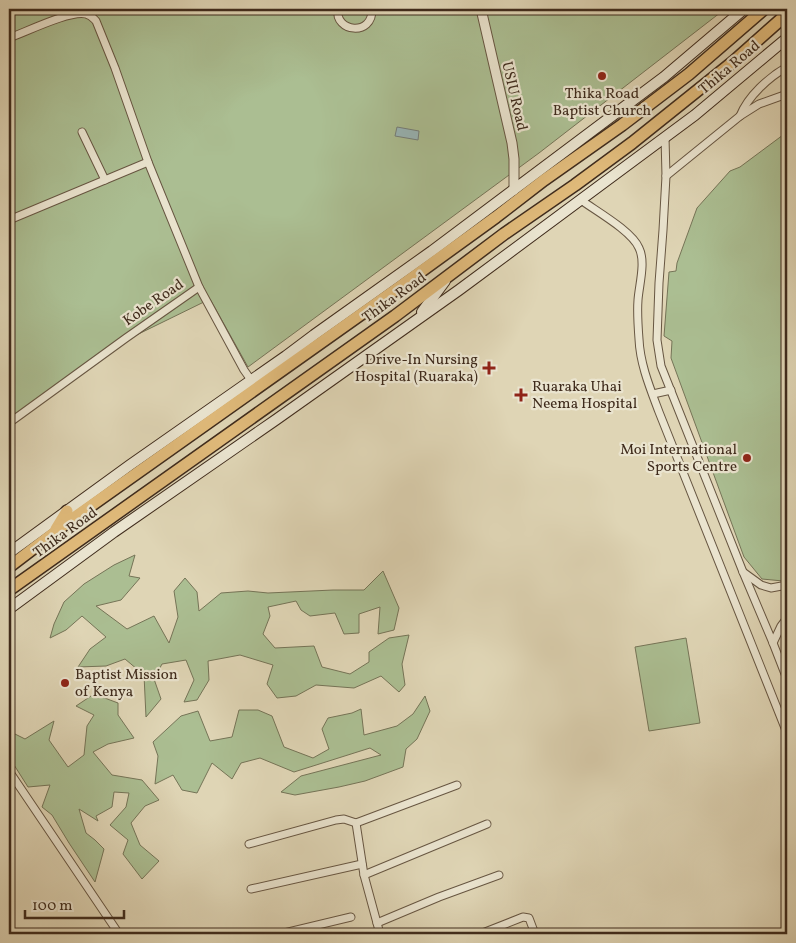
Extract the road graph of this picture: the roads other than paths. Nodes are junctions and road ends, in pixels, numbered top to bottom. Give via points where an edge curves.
1 (338, 9) edge
2 (372, 9) edge
3 (481, 9) edge
4 (744, 9) edge
5 (764, 9) edge
6 (787, 14) edge
7 (9, 38) edge
8 (787, 38) edge
9 (787, 67) edge
10 (787, 94) edge
11 (740, 116) junction
12 (82, 132) dead end
13 (665, 137) junction
14 (148, 162) junction
15 (666, 176) junction
16 (105, 180) junction
17 (514, 190) junction
18 (581, 200) junction
19 (9, 220) edge
20 (448, 276) junction
21 (199, 286) junction
22 (417, 319) junction
23 (251, 380) junction
24 (671, 390) junction
25 (652, 394) junction
26 (9, 423) edge
27 (66, 511) junction
28 (52, 534) junction
29 (9, 553) edge
30 (9, 567) edge
31 (743, 572) junction
32 (787, 585) edge
33 (9, 590) edge
34 (9, 609) edge
35 (787, 618) edge
36 (773, 643) junction
37 (787, 679) edge
38 (787, 733) edge
39 (9, 771) edge
40 (456, 786) dead end
41 (356, 824) junction
42 (487, 824) dead end
43 (249, 844) dead end
44 (362, 864) junction
45 (364, 875) junction
46 (499, 875) dead end
47 (251, 889) dead end
48 (351, 917) dead end
49 (377, 923) junction
50 (313, 926) junction
51 (119, 934) edge
52 (280, 934) edge
53 (314, 934) edge
54 (380, 934) edge
55 (480, 934) edge
56 (535, 934) edge

1 - 2 street via 341,22 346,26 362,28 372,15
3 - 17 street, USIU Road via 512,143
4 - 17 main road, Thika Road via 664,77
5 - 28 highway, Thika Road via 689,74 622,125
6 - 20 highway, Thika Road via 632,143
7 - 14 street, Kobe Road via 61,18 81,14 96,21
8 - 13 main road, Thika Road
9 - 11 street via 750,97
10 - 11 street via 758,104
11 - 15 street
12 - 16 street
13 - 15 street
13 - 18 main road, Thika Road
14 - 16 street
14 - 21 street, Kobe Road
15 - 24 street via 657,340 661,366
16 - 19 street
17 - 23 main road, Thika Road
18 - 22 main road, Thika Road
18 - 25 street via 622,228 640,248 639,340 643,368
20 - 22 main road
20 - 33 highway, Thika Road
21 - 23 street
21 - 26 street, Kobe Road
22 - 34 main road, Thika Road
23 - 27 main road, Thika Road
24 - 25 street
24 - 31 street
25 - 38 street
27 - 28 highway
27 - 29 main road, Thika Road
28 - 30 highway, Thika Road
31 - 32 street via 771,588
31 - 36 street
35 - 36 street
36 - 37 street
39 - 51 street
40 - 41 street
41 - 43 street via 336,820
41 - 44 street
42 - 45 street
44 - 45 street
44 - 47 street
45 - 49 street
46 - 49 street
48 - 50 street
49 - 54 street
50 - 52 street
50 - 53 street
55 - 56 street via 523,917 529,918

